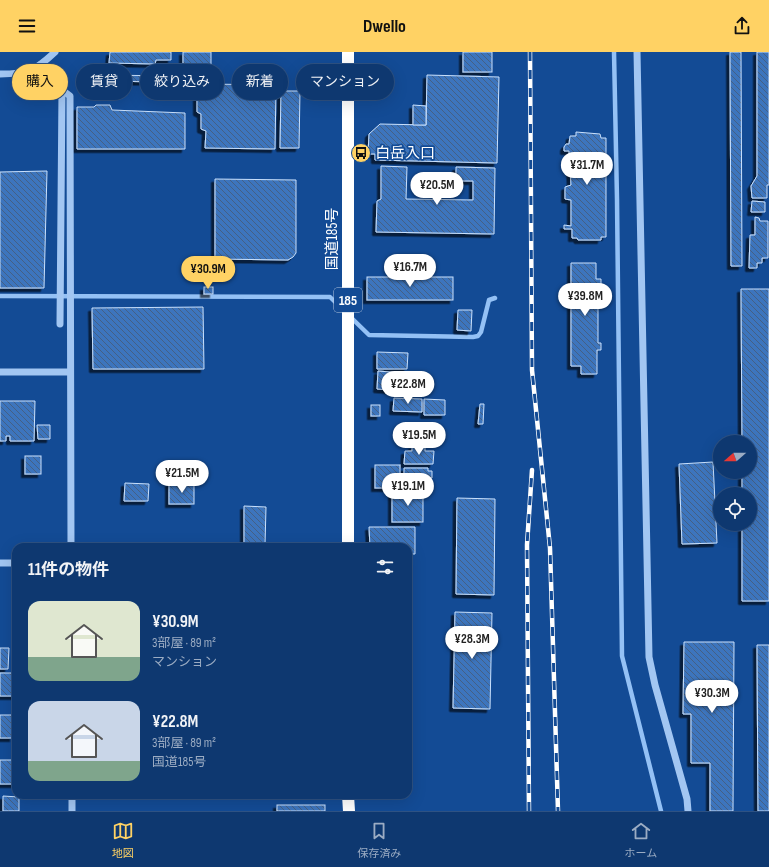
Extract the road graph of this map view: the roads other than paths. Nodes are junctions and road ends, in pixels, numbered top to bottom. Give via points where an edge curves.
1 (55, 52) edge
2 (348, 52) edge
3 (637, 52) edge
4 (41, 64) edge
5 (0, 74) edge
6 (12, 74) edge
7 (68, 94) edge
8 (62, 100) edge
9 (60, 324) dead end
10 (0, 372) edge
11 (70, 372) junction
12 (71, 543) edge
13 (348, 543) edge
14 (0, 563) edge
15 (12, 563) edge
16 (72, 799) edge
17 (348, 799) edge
18 (72, 811) edge
19 (348, 811) edge
20 (688, 811) edge

1 - 4 street
2 - 13 highway, 国道185号 / 185
3 - 20 street via 649,657
5 - 6 street
7 - 11 street
8 - 9 street
10 - 11 street
11 - 12 street
14 - 15 street
16 - 18 street
17 - 19 highway

